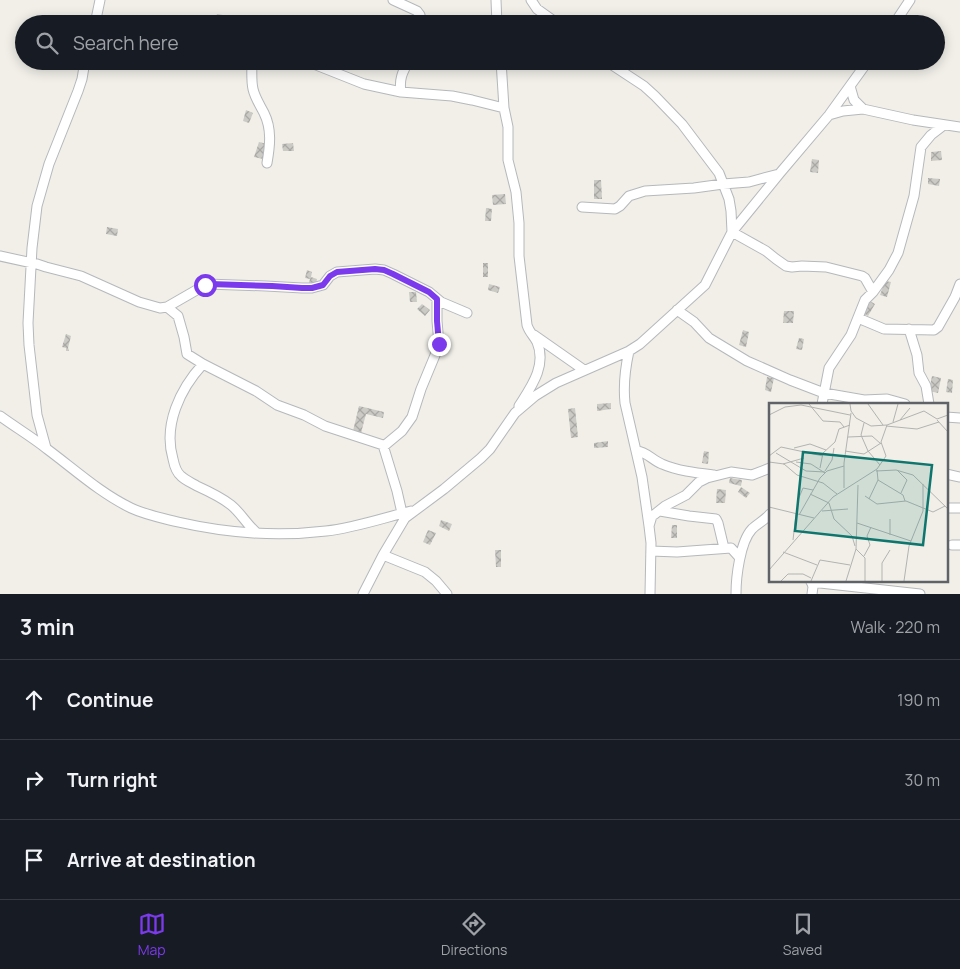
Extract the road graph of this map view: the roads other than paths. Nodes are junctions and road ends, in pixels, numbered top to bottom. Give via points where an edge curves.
1 (100, 0) edge
2 (393, 0) edge
3 (496, 0) edge
4 (531, 0) edge
5 (910, 0) edge
6 (97, 15) edge
7 (420, 15) edge
8 (497, 15) edge
9 (545, 15) edge
10 (900, 15) edge
11 (83, 70) edge
12 (252, 70) edge
13 (329, 70) edge
14 (404, 70) edge
15 (502, 70) edge
16 (620, 70) edge
17 (862, 70) edge
18 (850, 86) junction
19 (402, 92) junction
20 (504, 108) junction
21 (863, 108) junction
22 (829, 115) junction
23 (944, 125) junction
24 (960, 127) edge
25 (267, 163) dead end
26 (719, 173) junction
27 (780, 173) junction
28 (737, 182) junction
29 (723, 184) junction
30 (582, 207) dead end
31 (732, 232) junction
32 (0, 256) edge
33 (31, 262) junction
34 (960, 284) edge
35 (873, 292) junction
36 (437, 299) junction
37 (168, 307) junction
38 (677, 310) junction
39 (467, 313) dead end
40 (858, 318) junction
41 (909, 329) junction
42 (532, 334) junction
43 (629, 351) junction
44 (203, 364) junction
45 (584, 370) junction
46 (824, 393) junction
47 (822, 403) edge
48 (901, 403) edge
49 (929, 403) edge
50 (515, 413) junction
51 (0, 416) edge
52 (384, 446) junction
53 (46, 448) junction
54 (637, 451) junction
55 (769, 468) edge
56 (716, 475) junction
57 (414, 510) junction
58 (660, 511) junction
59 (402, 513) junction
60 (769, 515) edge
61 (649, 526) junction
62 (257, 533) junction
63 (724, 548) junction
64 (650, 551) junction
65 (383, 555) junction
66 (740, 558) junction
67 (819, 582) edge
68 (363, 594) edge
69 (447, 594) edge
70 (650, 594) edge
71 (736, 594) edge
72 (920, 594) edge

1 - 6 street
2 - 7 street
3 - 8 street
4 - 9 street
5 - 10 street
11 - 33 street via 37,206
12 - 25 street via 253,88 269,129
13 - 19 street via 364,84
14 - 19 street via 400,84
15 - 20 street
16 - 26 street via 644,86 682,124
17 - 18 street
18 - 21 street via 854,100
18 - 22 street
19 - 20 street via 452,96
20 - 42 street via 508,126 508,160 517,200 527,325
21 - 22 street
21 - 23 street
22 - 27 street
23 - 24 street
23 - 35 street via 931,134 922,147 914,196 898,253
26 - 28 street
26 - 29 street
27 - 28 street
27 - 31 street
28 - 29 street
29 - 30 street via 645,191 629,196 615,209
29 - 31 street via 729,199
31 - 35 street via 786,266 826,267 862,276
31 - 38 street via 705,285
32 - 33 street
33 - 37 street via 81,276 139,302
33 - 53 street via 29,345 37,415
34 - 41 street via 956,297 936,329
35 - 40 street via 864,300
36 - 37 street via 400,277 375,269 337,272 323,285 312,288 207,284
36 - 39 street
36 - 52 street via 438,348 409,423
37 - 44 street via 178,316 187,354
38 - 43 street
38 - 46 street via 709,338 747,361
40 - 41 street via 884,329
40 - 46 street via 829,368
41 - 49 street
42 - 45 street
42 - 50 street via 538,345 540,362 536,378
43 - 45 street
43 - 54 street via 624,391
44 - 52 street via 277,405
44 - 62 street via 191,376 171,424 170,450 174,465 189,482 230,504
45 - 50 street via 535,396
46 - 47 street
46 - 48 street
50 - 57 street via 481,458
51 - 53 street
52 - 59 street
53 - 62 street via 100,490 149,515 216,529
54 - 56 street via 669,467
54 - 61 street
55 - 56 street via 752,475 731,472
56 - 58 street via 699,482
57 - 59 street
57 - 65 street via 400,523
58 - 61 street via 653,515
58 - 63 street via 716,519
59 - 62 street via 326,531
60 - 66 street via 751,530
61 - 64 street
63 - 64 street
63 - 66 street via 731,548
64 - 70 street
65 - 68 street
65 - 69 street via 425,572
66 - 71 street
67 - 72 street

